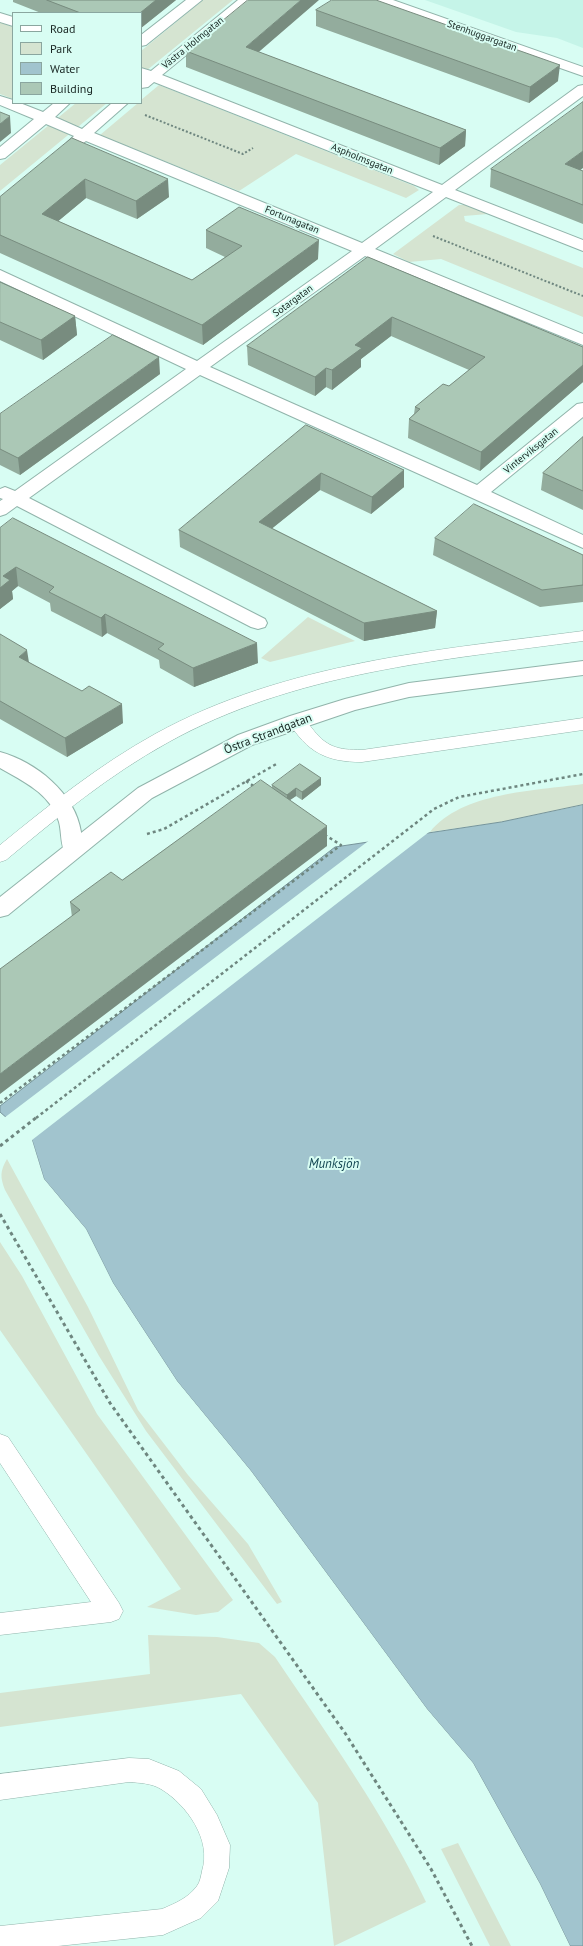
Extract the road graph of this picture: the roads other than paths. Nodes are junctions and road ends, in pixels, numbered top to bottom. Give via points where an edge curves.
1 (195, 0) edge
2 (246, 0) edge
3 (380, 0) edge
4 (0, 17) edge
5 (12, 22) edge
6 (142, 41) edge
7 (583, 72) edge
8 (147, 74) edge
9 (142, 84) edge
10 (583, 89) edge
11 (0, 100) edge
12 (62, 104) edge
13 (120, 104) edge
14 (44, 118) junction
15 (84, 135) junction
16 (60, 154) edge
17 (0, 155) edge
18 (445, 192) junction
19 (583, 246) edge
20 (364, 250) junction
21 (0, 275) edge
22 (583, 340) edge
23 (200, 369) junction
24 (583, 408) edge
25 (479, 493) junction
26 (8, 495) edge
27 (0, 510) edge
28 (583, 542) edge
29 (258, 624) dead end
30 (583, 636) edge
31 (583, 668) edge
32 (297, 721) junction
33 (583, 724) edge
34 (0, 759) edge
35 (62, 804) junction
36 (73, 850) junction
37 (0, 855) edge
38 (0, 909) edge
39 (0, 1444) edge
40 (0, 1624) edge
41 (0, 1787) edge
42 (0, 1939) edge

1 - 6 street
2 - 8 street, Västra Holmgatan
3 - 7 street, Stenhuggargatan
4 - 5 street
8 - 9 street, Västra Holmgatan
8 - 18 street, Aspholmsgatan
10 - 18 street, Sotargatan
11 - 14 street, Fortunagatan
12 - 14 street
13 - 15 street
14 - 15 street, Fortunagatan
14 - 17 street
15 - 16 street
15 - 20 street, Fortunagatan
18 - 19 street, Aspholmsgatan
18 - 20 street, Sotargatan
20 - 22 street, Fortunagatan
20 - 23 street, Sotargatan
21 - 23 street
23 - 25 street
23 - 26 street, Sotargatan
24 - 25 street, Vinterviksgatan
25 - 28 street
26 - 27 street, Sotargatan
26 - 29 street
30 - 35 lane via 426,657 328,675 238,703 162,738
31 - 32 street, Östra Strandgatan via 409,690
32 - 33 lane via 312,743 342,757
32 - 36 street, Östra Strandgatan via 245,740 145,793
34 - 35 street via 46,786
35 - 36 street via 69,821
35 - 37 lane
36 - 38 street, Östra Strandgatan
39 - 40 lane via 111,1611
41 - 42 lane via 129,1770 149,1770 170,1780 192,1798 208,1824 217,1846 216,1868 209,1892 192,1909 163,1922

